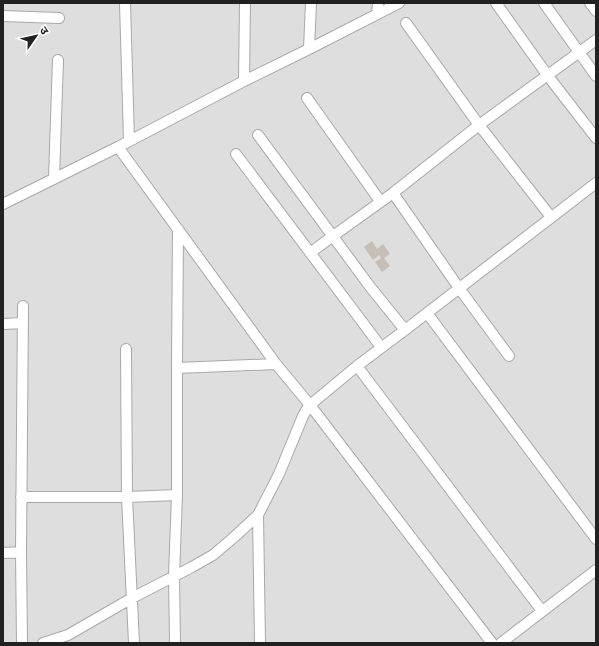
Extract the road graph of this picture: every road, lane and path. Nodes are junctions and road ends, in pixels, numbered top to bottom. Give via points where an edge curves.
1 (125, 3) edge
2 (245, 3) edge
3 (311, 3) edge
4 (378, 3) edge
5 (399, 3) edge
6 (496, 3) edge
7 (544, 3) edge
8 (590, 3) edge
9 (596, 11) edge
10 (377, 14) junction
11 (3, 16) edge
12 (59, 18) dead end
13 (406, 23) dead end
14 (596, 40) edge
15 (309, 49) junction
16 (580, 53) junction
17 (58, 60) dead end
18 (548, 76) junction
19 (596, 76) edge
20 (244, 81) junction
21 (307, 98) dead end
22 (479, 125) junction
23 (258, 135) dead end
24 (596, 138) edge
25 (129, 140) junction
26 (118, 147) junction
27 (236, 154) dead end
28 (54, 178) junction
29 (596, 183) edge
30 (393, 192) junction
31 (380, 201) junction
32 (3, 204) edge
33 (551, 217) junction
34 (178, 229) junction
35 (333, 236) junction
36 (310, 253) junction
37 (459, 288) junction
38 (23, 306) dead end
39 (427, 313) junction
40 (23, 323) junction
41 (3, 324) edge
42 (405, 330) junction
43 (381, 347) junction
44 (126, 350) dead end
45 (509, 356) dead end
46 (276, 364) junction
47 (357, 366) junction
48 (177, 368) junction
49 (310, 405) junction
50 (177, 495) junction
51 (127, 497) junction
52 (21, 498) junction
53 (258, 514) junction
54 (596, 539) edge
55 (21, 552) junction
56 (3, 553) edge
57 (596, 570) edge
58 (174, 576) junction
59 (132, 598) junction
60 (542, 611) junction
61 (67, 639) edge
62 (22, 643) edge
63 (43, 643) edge
64 (134, 643) edge
65 (174, 643) edge
66 (260, 643) edge
67 (492, 643) edge
68 (501, 643) edge

1 - 25 street
2 - 20 street
3 - 15 street
4 - 10 street
5 - 10 street
6 - 18 street
7 - 16 street
8 - 9 street
10 - 15 street
11 - 12 street
13 - 22 street
14 - 16 street
15 - 20 street
16 - 18 street
16 - 19 street
17 - 28 street
18 - 22 street
18 - 24 street
20 - 25 street
21 - 31 street
22 - 30 street
22 - 33 street
23 - 35 street
25 - 26 street
26 - 28 street
26 - 34 street
27 - 36 street
28 - 32 street
29 - 33 street
30 - 31 street
30 - 37 street
31 - 35 street
33 - 37 street
34 - 46 street
34 - 48 street
35 - 36 street
35 - 42 street
36 - 43 street
37 - 39 street
37 - 45 street
38 - 40 street
39 - 42 street
39 - 54 street
40 - 41 street
40 - 52 street
42 - 43 street
43 - 47 street
44 - 51 street
46 - 48 street
46 - 49 street
47 - 49 street
47 - 60 street
48 - 50 street
49 - 53 street
49 - 67 street
50 - 51 street
50 - 58 street
51 - 52 street
51 - 59 street
52 - 55 street
53 - 58 street via 232,540 212,555
53 - 66 street
55 - 56 street
55 - 62 street
57 - 60 street
58 - 59 street
58 - 65 street
59 - 61 street
59 - 64 street
60 - 68 street
61 - 63 street

